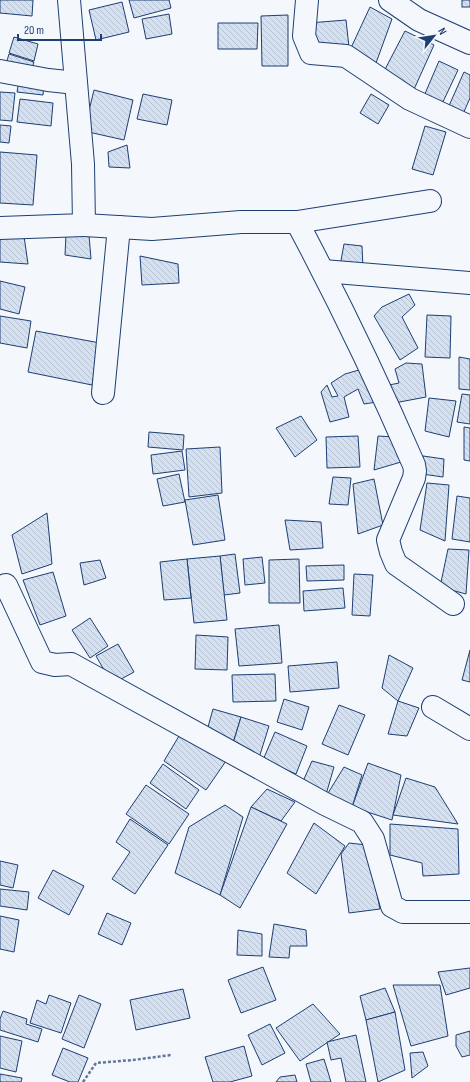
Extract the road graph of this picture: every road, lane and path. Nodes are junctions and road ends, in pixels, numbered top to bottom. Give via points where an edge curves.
1 (69, 0) edge
2 (307, 0) edge
3 (390, 0) edge
4 (470, 43) edge
5 (0, 71) edge
6 (76, 83) junction
7 (470, 127) edge
8 (430, 201) dead end
9 (297, 222) junction
10 (84, 225) junction
11 (119, 227) junction
12 (0, 228) edge
13 (323, 271) junction
14 (470, 283) edge
15 (103, 393) dead end
16 (0, 587) edge
17 (453, 604) dead end
18 (433, 707) dead end
19 (470, 729) edge
20 (470, 912) edge
21 (171, 1055) dead end
22 (83, 1082) edge

1 - 6 street
2 - 7 street via 304,36 311,54 346,56 410,99
3 - 4 street via 419,20
5 - 6 street
6 - 10 street via 83,164
8 - 9 street
9 - 11 street via 241,222 152,229
9 - 13 street
10 - 11 street
10 - 12 street
11 - 15 street
13 - 14 street
13 - 17 street via 381,390 415,471 388,540 390,552 396,564
16 - 20 street via 6,585 42,662 55,665 71,664 82,669 362,822 373,839 392,906 403,912
18 - 19 street
21 - 22 path via 96,1063

